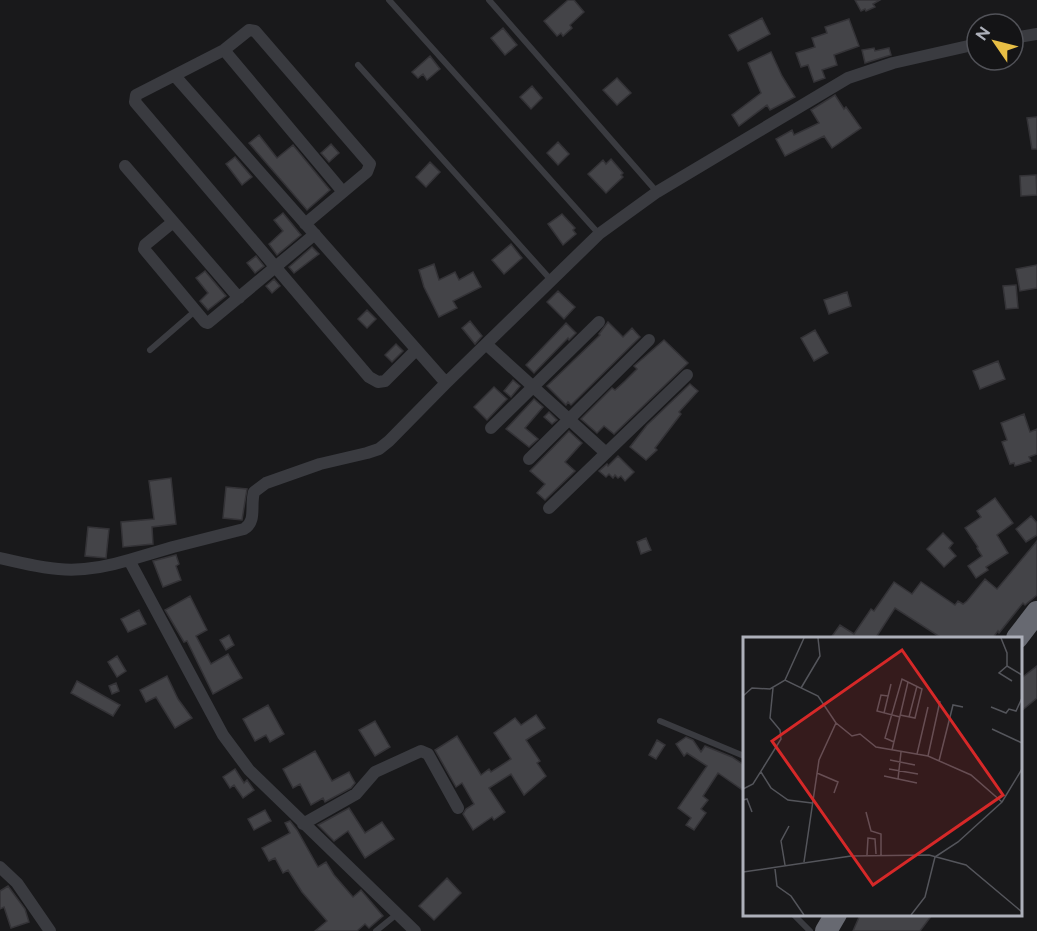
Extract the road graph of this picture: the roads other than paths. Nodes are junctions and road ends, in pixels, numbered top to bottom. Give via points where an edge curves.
1 (389, 0) edge
2 (489, 0) edge
3 (965, 47) edge
4 (224, 50) junction
5 (358, 65) dead end
6 (175, 76) junction
7 (125, 166) dead end
8 (343, 192) junction
9 (657, 192) junction
10 (173, 222) junction
11 (305, 224) junction
12 (315, 234) junction
13 (599, 234) junction
14 (275, 268) junction
15 (552, 280) junction
16 (239, 298) junction
17 (195, 311) junction
18 (599, 322) dead end
19 (649, 340) dead end
20 (486, 344) junction
21 (150, 350) dead end
22 (416, 350) junction
23 (687, 375) dead end
24 (446, 383) junction
25 (533, 386) junction
26 (569, 419) junction
27 (491, 428) dead end
28 (606, 453) junction
29 (529, 459) dead end
30 (549, 508) dead end
31 (0, 558) edge
32 (129, 560) junction
33 (1037, 612) edge
34 (1037, 629) edge
35 (1018, 637) edge
36 (1022, 649) edge
37 (660, 721) dead end
38 (743, 756) edge
39 (458, 808) dead end
40 (303, 824) junction
41 (0, 867) edge
42 (397, 914) junction
43 (794, 916) edge
44 (835, 916) edge
45 (844, 916) edge
46 (50, 931) edge
47 (376, 931) edge
48 (415, 931) edge
49 (810, 931) edge
50 (826, 931) edge
51 (835, 931) edge

1 - 13 lane
2 - 9 lane
3 - 9 street via 848,78
4 - 6 street
4 - 8 street
4 - 8 street via 249,30 255,31 369,161 369,168
5 - 15 lane
6 - 11 street
6 - 14 street via 138,94 135,102
7 - 10 street
8 - 11 street
9 - 13 street
10 - 16 street
10 - 17 street via 144,249
11 - 12 street
12 - 14 street
12 - 22 street
13 - 15 street
14 - 16 street
14 - 22 street via 369,377 386,381
15 - 20 street
16 - 17 street via 208,323
17 - 21 lane
18 - 25 street
19 - 26 street
20 - 24 street
20 - 25 street
22 - 24 street
23 - 28 street
24 - 32 street via 379,449 302,470 259,487 252,499 252,520 244,530
25 - 26 street
25 - 27 street
26 - 28 street
26 - 29 street
28 - 30 street
31 - 32 street via 45,569 76,571
32 - 40 street via 223,735 249,770
33 - 35 highway
34 - 36 highway
37 - 38 lane
39 - 40 street via 428,754 421,751 375,772 356,794
40 - 42 street
41 - 46 street via 17,883
42 - 47 lane
42 - 48 street
43 - 49 lane
44 - 50 highway
45 - 51 highway

